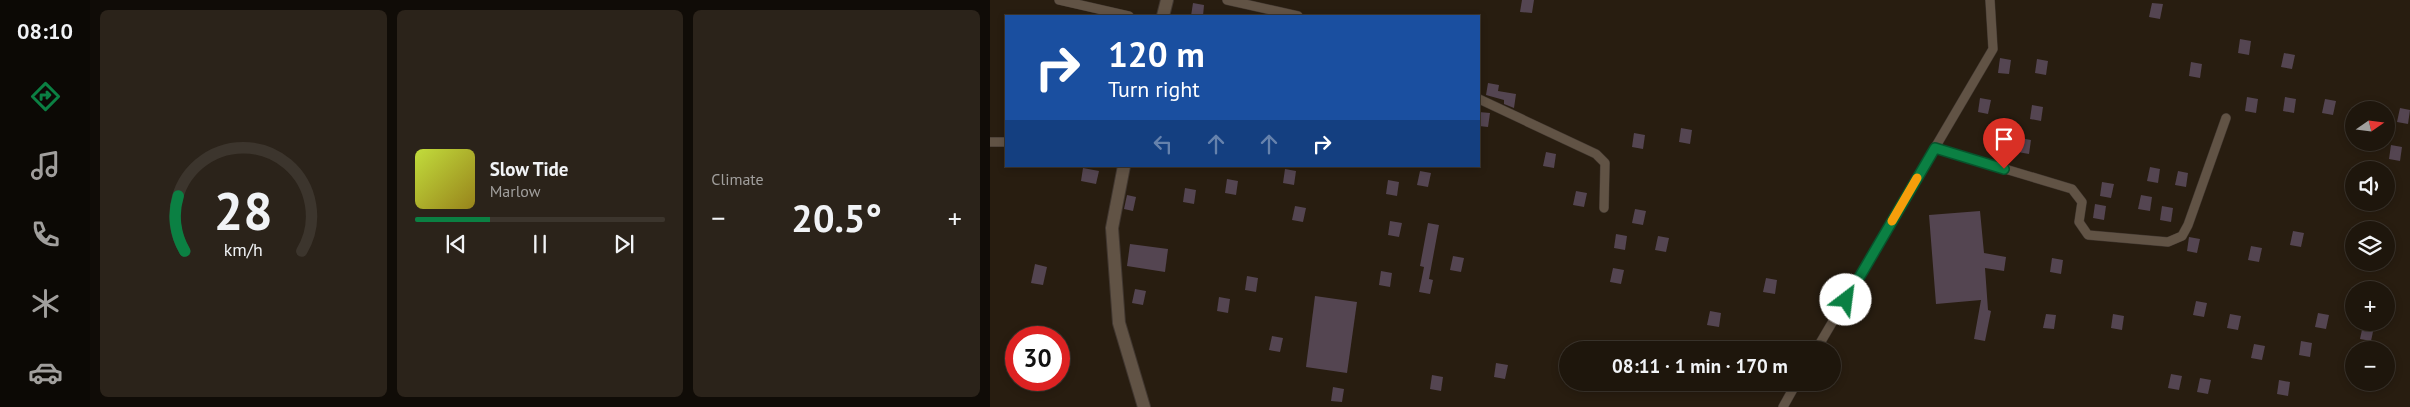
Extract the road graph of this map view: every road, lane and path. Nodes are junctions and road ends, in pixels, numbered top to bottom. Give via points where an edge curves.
1 (1059, 0) edge
2 (1168, 0) edge
3 (1227, 0) edge
4 (1990, 0) edge
5 (1125, 15) edge
6 (1163, 15) edge
7 (1294, 15) edge
8 (1480, 99) edge
9 (2226, 118) dead end
10 (990, 142) edge
11 (1005, 142) edge
12 (1935, 148) junction
13 (1124, 167) edge
14 (1604, 208) dead end
15 (1821, 341) edge
16 (1792, 391) edge
17 (1144, 407) edge
18 (1783, 407) edge

1 - 5 street
2 - 6 street
3 - 7 street
4 - 12 street via 1993,49
8 - 14 street via 1596,154 1605,163
9 - 12 street via 2188,225 2182,236 2168,242 2088,235 2079,222 2082,202 2072,189
10 - 11 street
12 - 15 street
13 - 17 street via 1112,228 1119,323
16 - 18 street

